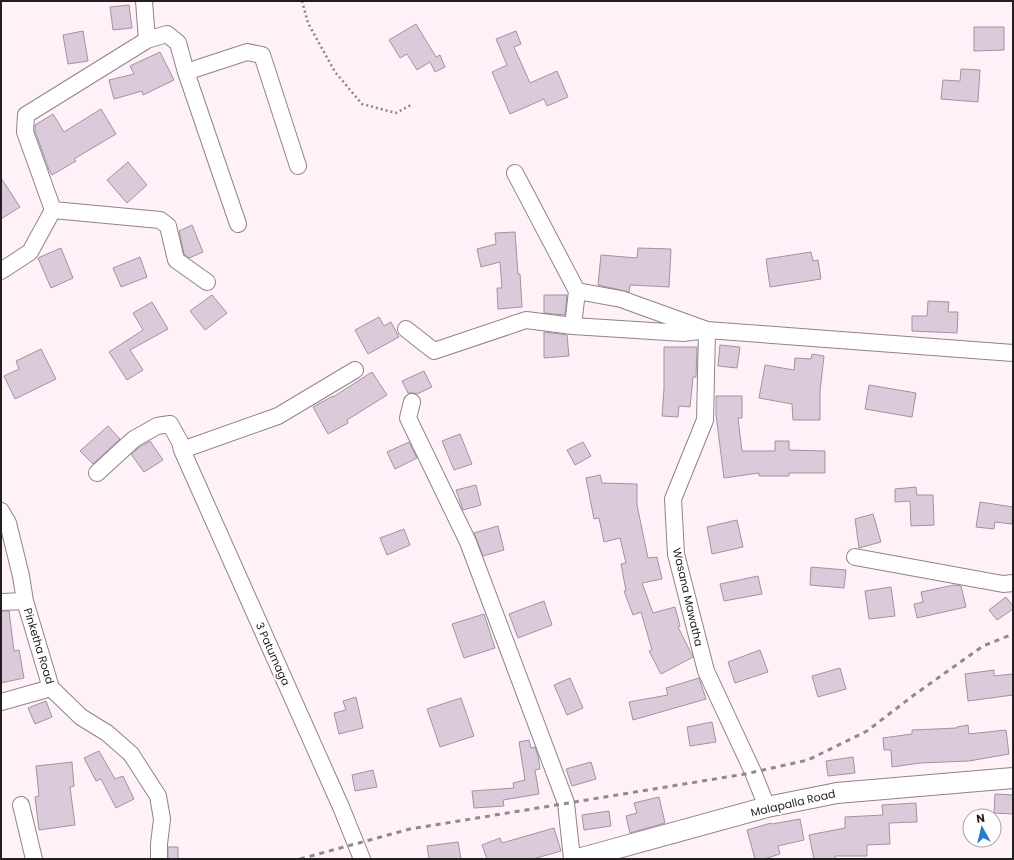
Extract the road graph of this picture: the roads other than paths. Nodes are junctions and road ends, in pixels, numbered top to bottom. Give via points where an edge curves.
1 (144, 1) edge
2 (147, 40) junction
3 (186, 72) junction
4 (298, 166) dead end
5 (515, 173) dead end
6 (53, 210) junction
7 (238, 224) dead end
8 (1, 271) edge
9 (207, 282) dead end
10 (577, 291) junction
11 (573, 326) junction
12 (406, 329) dead end
13 (707, 330) junction
14 (1013, 353) edge
15 (355, 370) dead end
16 (412, 402) dead end
17 (182, 450) junction
18 (97, 473) dead end
19 (1, 511) edge
20 (855, 557) dead end
21 (1013, 583) edge
22 (25, 601) junction
23 (1, 602) edge
24 (51, 688) junction
25 (1, 702) edge
26 (1013, 778) edge
27 (21, 806) dead end
28 (767, 807) junction
29 (34, 859) edge
30 (159, 859) edge
31 (362, 859) edge
32 (572, 859) edge
33 (578, 859) edge

1 - 2 street
2 - 3 street via 167,34 178,43
2 - 6 street via 26,115 24,132
3 - 4 street via 247,52 262,55
3 - 7 street
5 - 10 street
6 - 8 street via 30,252
6 - 9 street via 160,220 168,226 176,260
10 - 11 street
10 - 13 street via 621,299
11 - 12 street via 526,320 434,351
11 - 13 street via 683,333
13 - 14 street
13 - 28 street, Wasana Mawatha via 705,420 673,499 676,554 706,671
15 - 17 street via 278,416
16 - 32 street via 408,418 468,542 566,803
17 - 18 street, 3 Patumaga via 170,424 157,426 134,439
17 - 31 street, 3 Patumaga
19 - 22 street, Pinketha Road via 8,523 14,544
20 - 21 street via 1004,584
22 - 23 street
22 - 24 street, Pinketha Road
24 - 25 street
24 - 30 street, Pinketha Road via 81,717 107,732 131,754 158,796 162,819
26 - 28 street, Malapalla Road via 837,793
27 - 29 street
28 - 33 street, Malapalla Road

